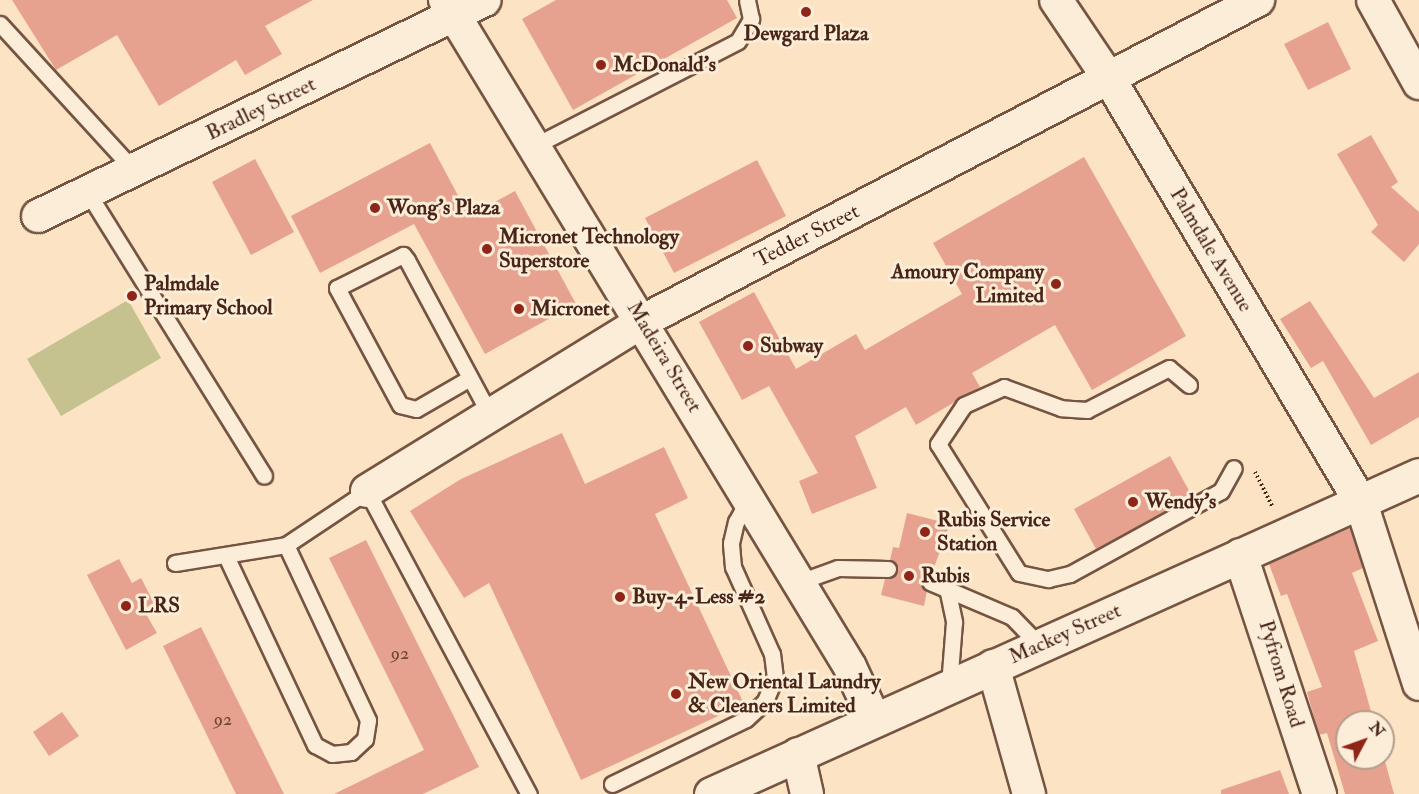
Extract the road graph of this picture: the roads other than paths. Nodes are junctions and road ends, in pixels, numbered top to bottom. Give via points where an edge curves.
1 (484, 0) edge
2 (747, 0) edge
3 (1056, 0) edge
4 (1258, 0) edge
5 (1373, 0) edge
6 (450, 8) edge
7 (2, 31) edge
8 (1110, 80) junction
9 (1419, 83) edge
10 (534, 146) junction
11 (134, 170) junction
12 (88, 193) junction
13 (38, 216) dead end
14 (643, 321) junction
15 (470, 378) junction
16 (1189, 385) dead end
17 (489, 413) junction
18 (1234, 468) road end
19 (1419, 475) edge
20 (264, 476) dead end
21 (367, 491) junction
22 (749, 499) junction
23 (1361, 503) junction
24 (285, 545) junction
25 (1240, 555) junction
26 (226, 556) junction
27 (176, 563) dead end
28 (888, 569) dead end
29 (799, 582) junction
30 (930, 582) dead end
31 (947, 588) junction
32 (1039, 645) junction
33 (993, 666) junction
34 (1419, 684) edge
35 (949, 686) junction
36 (874, 719) junction
37 (798, 754) junction
38 (612, 784) dead end
39 (529, 794) edge
40 (711, 794) edge
41 (807, 794) edge
42 (1029, 794) edge
43 (1319, 794) edge

1 - 6 street, Bradley Street
2 - 10 lane via 751,20 738,41
3 - 8 street, Palmdale Avenue
4 - 8 street, Tedder Street
5 - 9 street
6 - 10 street, Madeira Street
6 - 11 street, Bradley Street
7 - 11 lane
8 - 14 street, Tedder Street
8 - 23 street, Palmdale Avenue
10 - 14 street, Madeira Street
11 - 12 street, Bradley Street
12 - 13 street, Bradley Street
12 - 20 lane
14 - 17 street, Tedder Street
14 - 22 street, Madeira Street
15 - 15 lane via 403,255 337,288 400,405 416,409
15 - 17 lane
16 - 18 lane via 1169,368 1087,410 1061,408 1004,387 964,405 938,444 1019,573 1048,579 1070,574 1221,491
17 - 21 street, Tedder Street
19 - 23 main road, Mackey Street
21 - 24 lane
21 - 39 lane
22 - 29 street, Madeira Street
22 - 38 lane via 734,533 733,567 772,654 775,678 765,701 746,719
23 - 25 main road, Mackey Street
23 - 34 street, Palmdale Avenue
24 - 26 lane
24 - 26 lane via 368,720 365,739 351,752 332,754 315,745
25 - 32 main road, Mackey Street
25 - 43 main road, Pyfrom Road
26 - 27 lane
28 - 29 lane via 838,568
29 - 36 street, Madeira Street via 850,667
30 - 31 lane
31 - 32 lane via 1012,617
31 - 35 lane via 954,622
32 - 33 main road, Mackey Street
33 - 35 main road, Mackey Street
33 - 42 street
35 - 36 main road, Mackey Street
36 - 37 main road, Mackey Street
37 - 40 main road, Mackey Street
37 - 41 street

